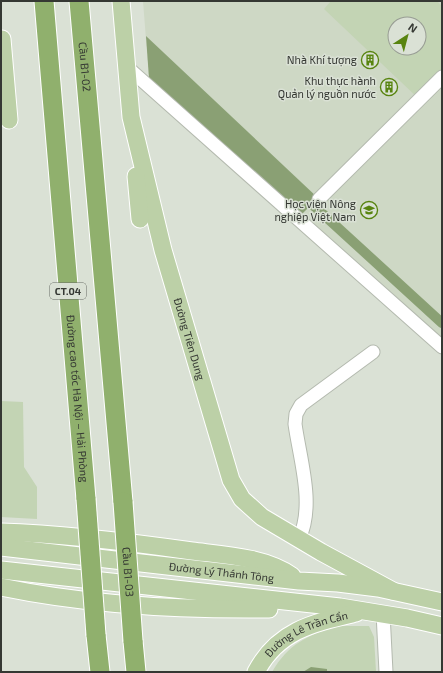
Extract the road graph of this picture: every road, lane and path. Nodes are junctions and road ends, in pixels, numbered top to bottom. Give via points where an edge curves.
1 (44, 1) edge
2 (121, 1) edge
3 (80, 10) edge
4 (1, 38) edge
5 (126, 67) junction
6 (442, 77) edge
7 (131, 117) junction
8 (9, 120) dead end
9 (319, 199) dead end
10 (140, 219) dead end
11 (442, 347) edge
12 (373, 352) dead end
13 (123, 502) joint
14 (1, 532) edge
15 (299, 539) junction
16 (1, 547) edge
17 (1, 570) edge
18 (299, 581) junction
19 (1, 587) edge
20 (393, 591) junction
21 (442, 602) edge
22 (314, 604) junction
23 (375, 612) junction
24 (442, 626) edge
25 (100, 672) edge
26 (136, 672) edge
27 (256, 672) edge
28 (386, 672) edge

1 - 25 highway, Đường cao tốc Hà Nội – Hải Phòng / CT.04, bridge
2 - 5 main road, Đường Tiên Dung
3 - 13 highway, Cầu B1-02
4 - 8 main road
5 - 7 main road, Đường Tiên Dung
5 - 11 street
6 - 9 street
7 - 10 main road
7 - 15 main road, Đường Tiên Dung via 163,250 231,480 251,509
12 - 15 street via 301,405 296,414 295,424 306,497 305,523
13 - 26 highway, Cầu B1-03, bridge
14 - 18 main road via 79,536 230,556 269,565
15 - 20 main road, Đường Tiên Dung
16 - 18 main road, Đường Lý Thánh Tông
17 - 22 main road, Đường Lý Thánh Tông
18 - 20 main road, Đường Lý Thánh Tông via 338,583
19 - 22 main road via 83,599 168,606 280,609
20 - 21 main road, Đường Lý Thánh Tông
22 - 23 main road, Đường Lý Thánh Tông
23 - 24 main road, Đường Lý Thánh Tông
23 - 27 main road, Đường Lê Trần Cẩn via 323,620 298,629 273,647
23 - 28 street

